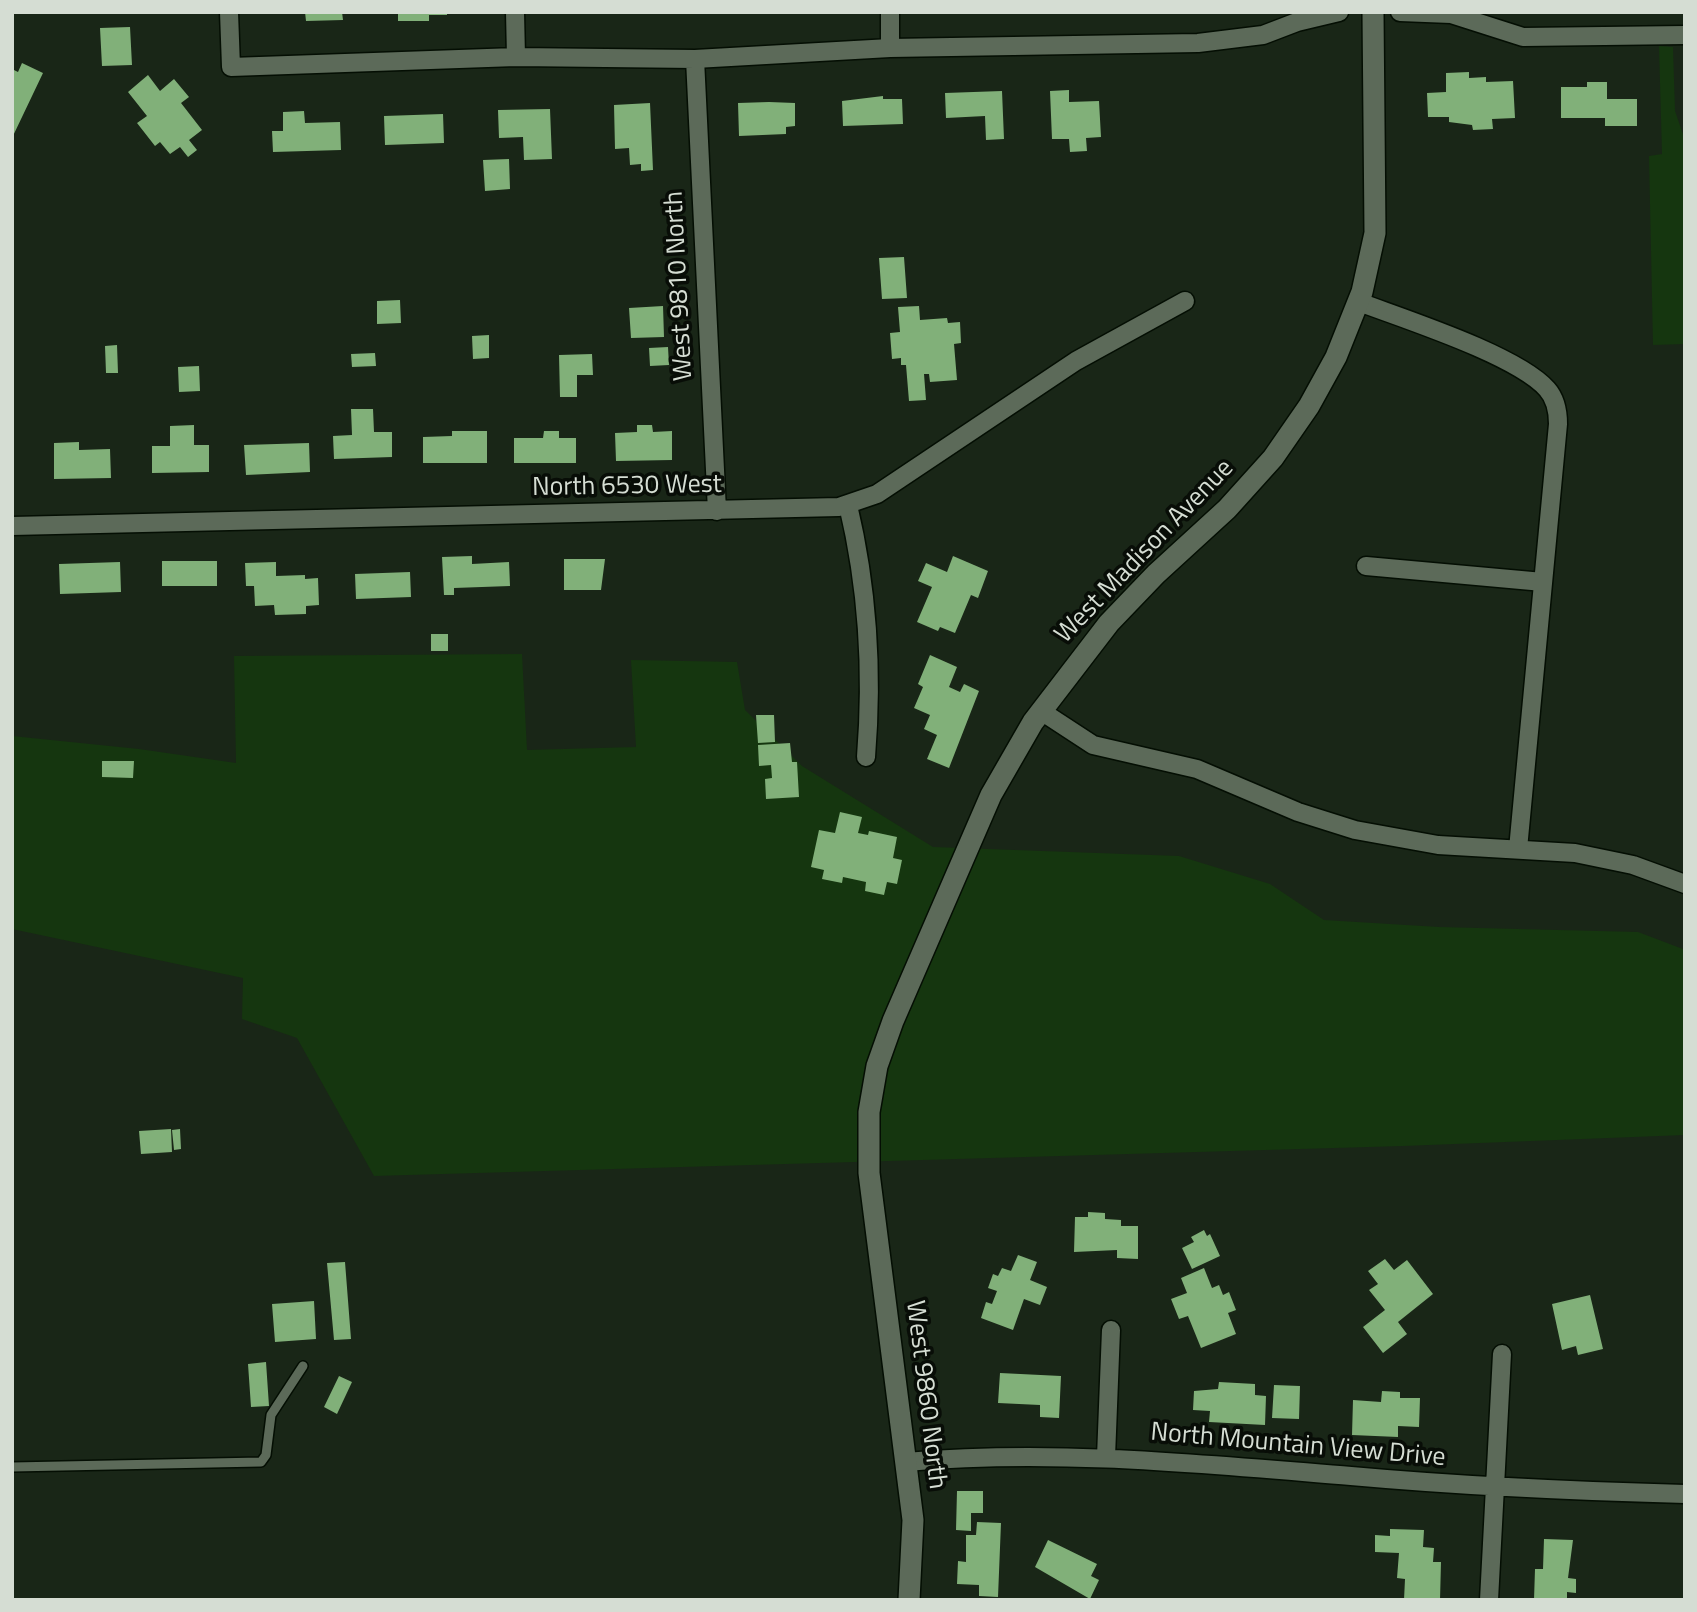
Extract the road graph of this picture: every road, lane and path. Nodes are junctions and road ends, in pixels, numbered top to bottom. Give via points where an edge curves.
1 (229, 12) edge
2 (515, 12) edge
3 (890, 12) edge
4 (1339, 12) edge
5 (1373, 12) edge
6 (1400, 12) edge
7 (1685, 35) edge
8 (890, 48) junction
9 (516, 57) junction
10 (695, 60) junction
11 (1185, 301) dead end
12 (1359, 302) junction
13 (848, 505) junction
14 (717, 511) junction
15 (12, 526) edge
16 (1366, 566) dead end
17 (1543, 582) junction
18 (1041, 711) junction
19 (866, 757) dead end
20 (1518, 849) junction
21 (1685, 884) edge
22 (872, 1197) joint
23 (1111, 1329) dead end
24 (1502, 1354) dead end
25 (303, 1366) dead end
26 (1106, 1457) junction
27 (906, 1462) junction
28 (12, 1467) edge
29 (1495, 1488) junction
30 (1685, 1494) edge
31 (909, 1600) edge
32 (1489, 1600) edge

1 - 9 street via 231,67
2 - 9 street
3 - 8 street
4 - 8 street via 1263,35 1198,43
5 - 12 street, West Madison Avenue via 1377,214
6 - 7 street via 1451,14 1523,37
8 - 10 street
9 - 10 street
10 - 14 street, West 9810 North
11 - 13 street, North 6530 West via 1076,361 890,486
12 - 17 street via 1473,346 1548,391 1558,425
12 - 18 street, West Madison Avenue via 1323,382 1273,458 1227,509 1116,614
13 - 14 street, North 6530 West
13 - 19 street via 869,630
14 - 15 street, North 6530 West
16 - 17 street
17 - 20 street
18 - 20 street via 1093,744 1197,769 1342,827 1407,841
18 - 22 street, West Madison Avenue via 991,795 884,1043 869,1112
20 - 21 street via 1606,858
22 - 27 street, West 9860 North
23 - 26 street
24 - 29 street
25 - 28 lane via 271,1415 261,1462
26 - 27 street, North Mountain View Drive via 979,1455
26 - 29 street, North Mountain View Drive
27 - 31 street, West 9860 North via 913,1520
29 - 30 street, North Mountain View Drive
29 - 32 street

